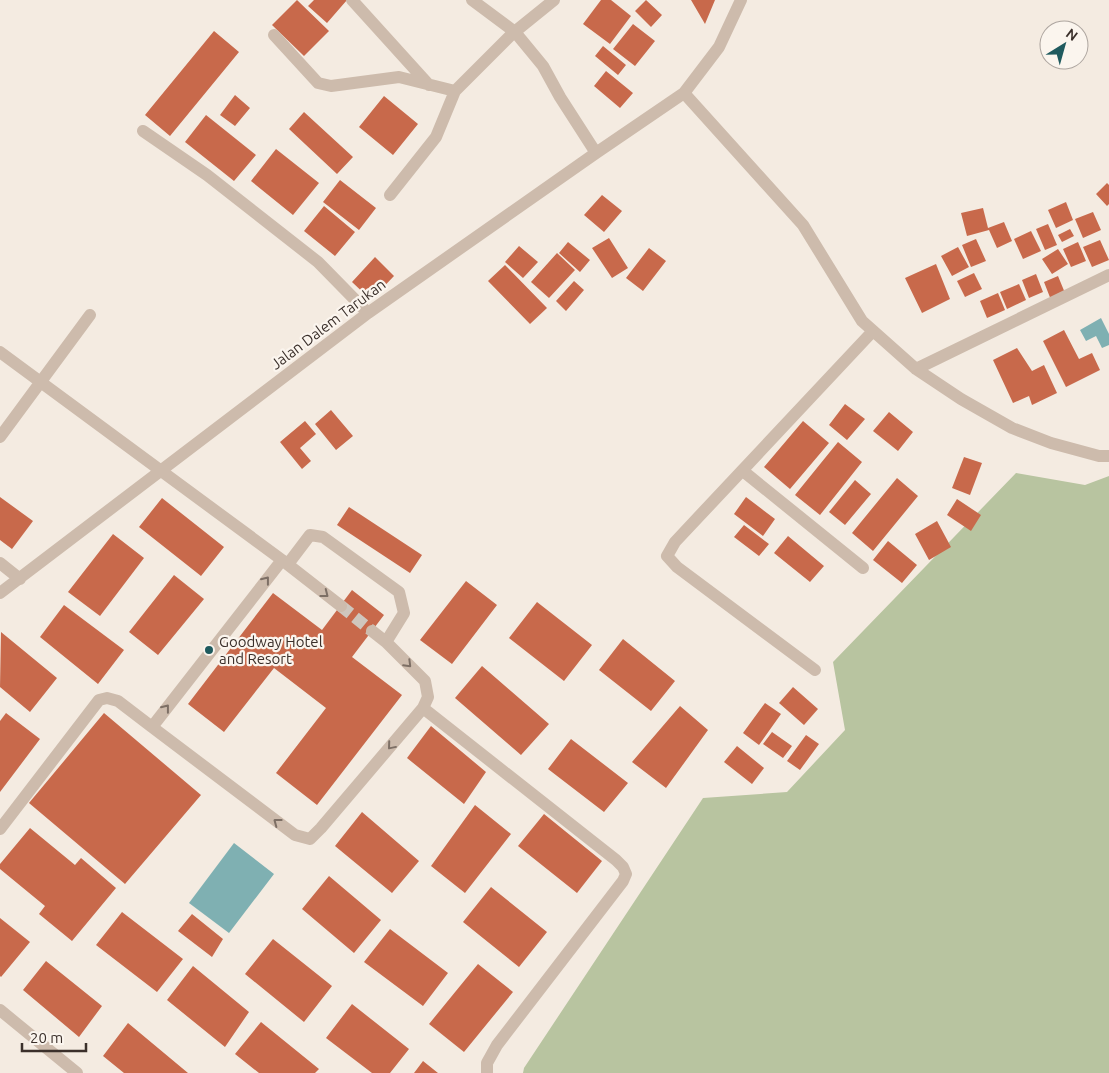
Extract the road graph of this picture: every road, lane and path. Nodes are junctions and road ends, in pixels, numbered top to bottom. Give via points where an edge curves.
1 (352, 0) edge
2 (472, 0) edge
3 (741, 0) edge
4 (549, 1) edge
5 (515, 32) junction
6 (274, 35) dead end
7 (429, 85) junction
8 (455, 91) junction
9 (684, 94) junction
10 (143, 131) dead end
11 (596, 153) junction
12 (390, 195) dead end
13 (1109, 276) edge
14 (368, 313) junction
15 (90, 315) dead end
16 (873, 331) junction
17 (0, 352) edge
18 (916, 369) junction
19 (40, 382) junction
20 (0, 437) edge
21 (1109, 456) edge
22 (160, 471) junction
23 (743, 471) junction
24 (285, 562) junction
25 (0, 563) edge
26 (863, 568) dead end
27 (20, 579) junction
28 (0, 593) edge
29 (341, 606) tunnel mouth
30 (372, 631) tunnel mouth
31 (386, 642) junction
32 (816, 670) dead end
33 (423, 708) junction
34 (152, 727) junction
35 (0, 829) edge
36 (0, 1010) edge
37 (77, 1073) edge
38 (487, 1073) edge

1 - 7 street
2 - 5 street
3 - 9 street, Jalan Dalem Tarukan via 719,47
4 - 5 street
5 - 8 street
5 - 11 street via 543,66
6 - 7 street via 318,83 331,86 398,77
7 - 8 street
8 - 12 street via 436,137
9 - 11 street, Jalan Dalem Tarukan
9 - 16 street via 803,225 862,321
10 - 14 street via 207,175 318,262
11 - 14 street, Jalan Dalem Tarukan
13 - 18 street
14 - 22 street, Jalan Dalem Tarukan
15 - 19 street
16 - 18 street
16 - 23 street
17 - 19 street
18 - 21 street via 1012,428 1051,443
19 - 20 street
19 - 22 street
22 - 24 street
22 - 27 street, Jalan Dalem Tarukan
23 - 26 street
23 - 32 street via 675,542 667,556 677,567
24 -> 29 street
24 - 31 street via 310,536 323,537 399,592 404,613
34 -> 24 street
25 - 27 street
27 - 28 street, Jalan Dalem Tarukan
30 - 31 street
31 -> 33 street via 425,681 428,697
33 -> 34 street via 310,839 295,835
33 - 38 street via 616,860 626,874 497,1045 487,1063
34 - 35 street via 118,701 99,700
36 - 37 street

